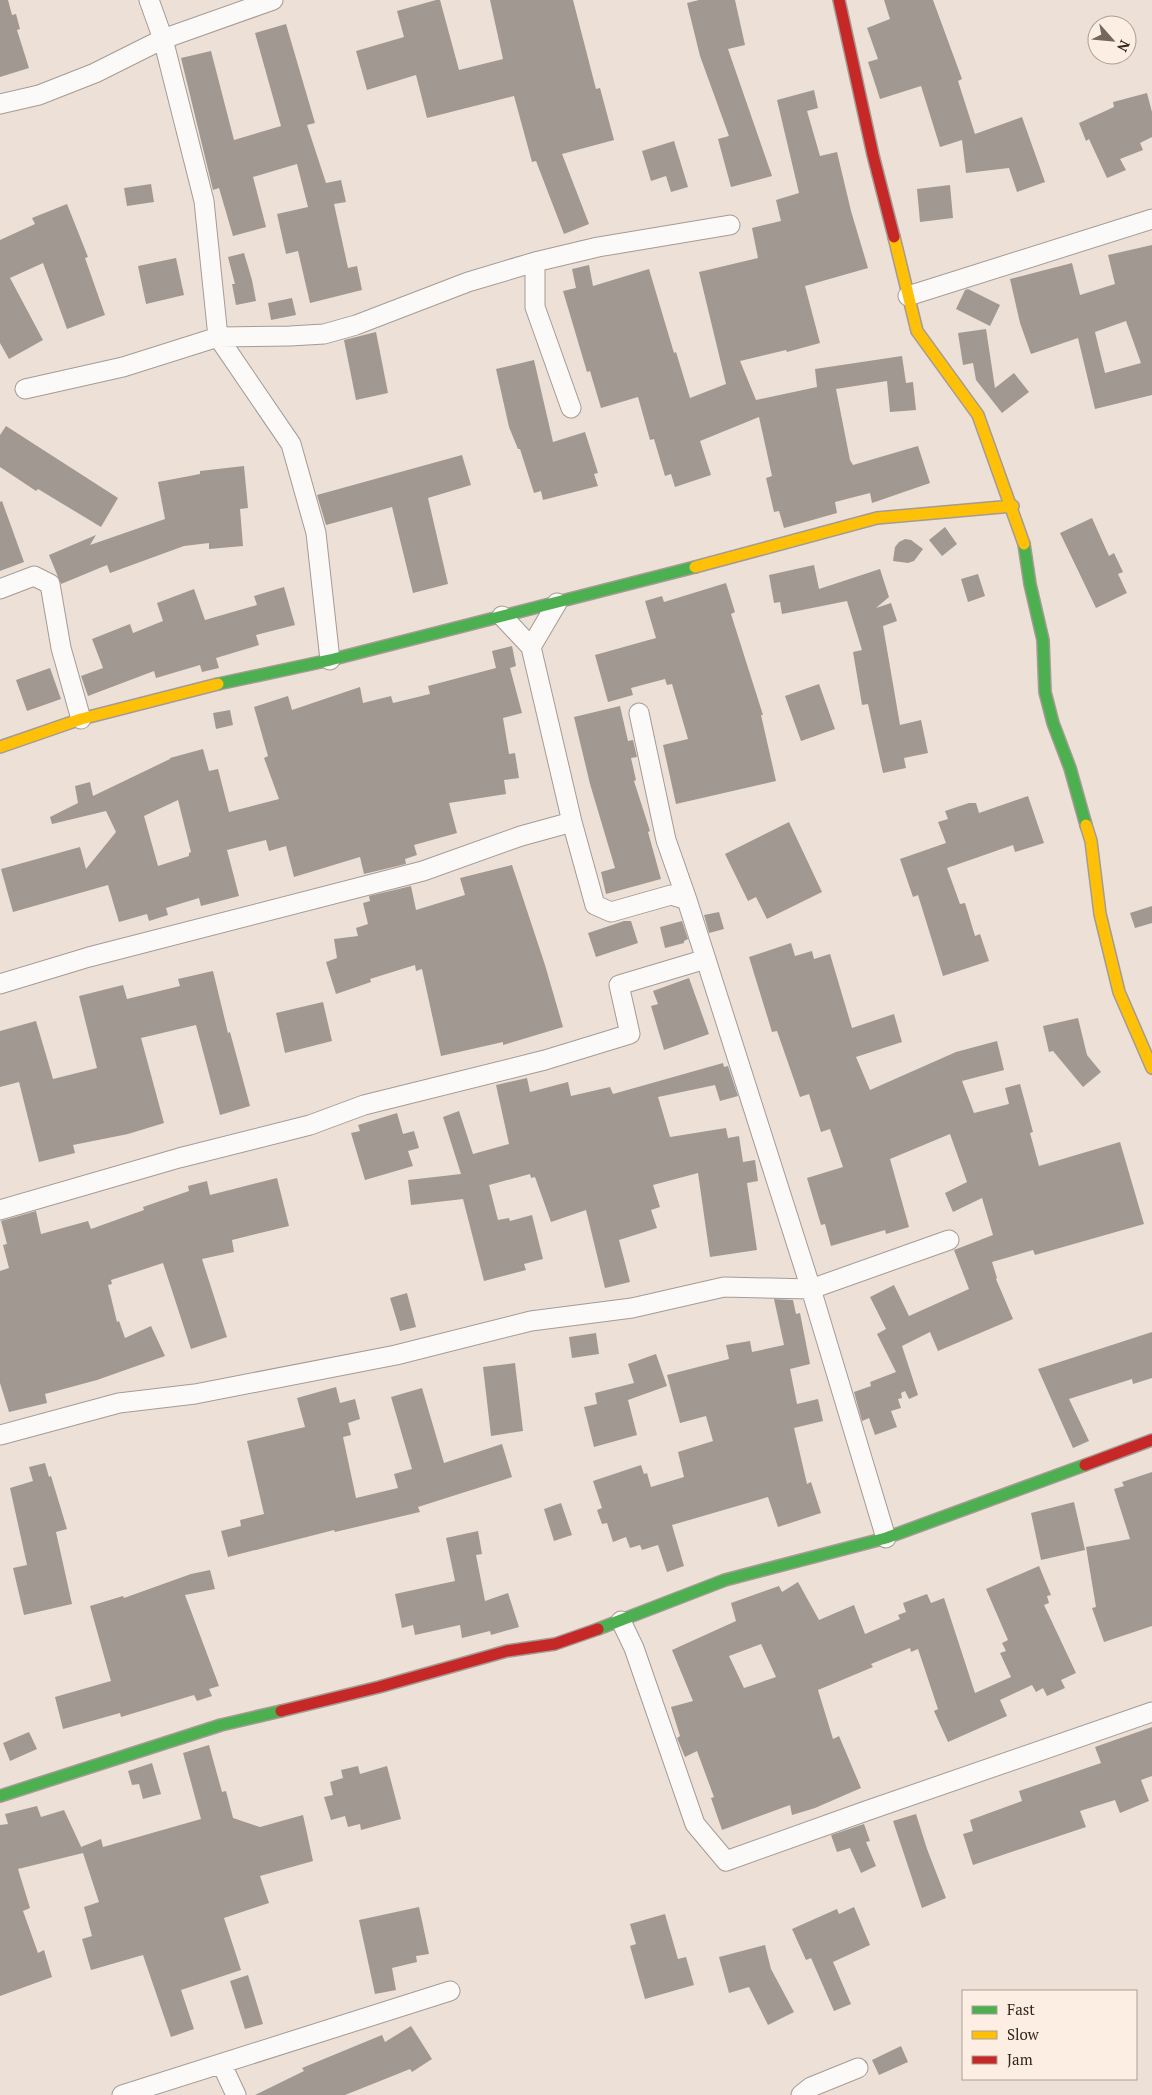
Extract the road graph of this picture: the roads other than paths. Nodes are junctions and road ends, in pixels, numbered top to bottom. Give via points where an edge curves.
1 (149, 0) edge
2 (273, 0) edge
3 (839, 0) edge
4 (163, 39) junction
5 (0, 104) edge
6 (1152, 219) edge
7 (730, 225) dead end
8 (535, 262) junction
9 (908, 296) junction
10 (218, 337) junction
11 (25, 388) dead end
12 (570, 408) dead end
13 (1013, 506) junction
14 (0, 589) edge
15 (557, 603) junction
16 (502, 616) junction
17 (531, 647) junction
18 (330, 660) junction
19 (639, 713) dead end
20 (81, 719) junction
21 (0, 746) edge
22 (572, 822) junction
23 (688, 900) junction
24 (706, 959) junction
25 (0, 984) edge
26 (1152, 1068) edge
27 (0, 1210) edge
28 (949, 1240) dead end
29 (810, 1290) junction
30 (0, 1435) edge
31 (1152, 1440) edge
32 (886, 1538) junction
33 (621, 1621) junction
34 (1152, 1712) edge
35 (0, 1796) edge
36 (450, 1991) dead end
37 (222, 2064) junction
38 (858, 2068) dead end
39 (122, 2095) edge
40 (236, 2095) edge
41 (801, 2095) edge

1 - 4 street
2 - 4 street
3 - 9 street
4 - 5 street via 95,73 39,95
4 - 10 street via 204,201
6 - 9 street
7 - 8 street via 598,247
8 - 10 street via 468,282 356,326 324,334
8 - 12 street via 535,307
9 - 13 street via 918,331 978,415
10 - 11 street via 123,367
10 - 18 street via 291,444 316,533
13 - 15 street via 877,518
13 - 26 street via 1023,537 1043,640 1045,692 1091,841 1100,914 1119,992
14 - 20 street via 34,576 50,584 61,648
15 - 16 street
15 - 17 street
16 - 17 street
16 - 18 street
17 - 22 street
18 - 20 street via 194,689
19 - 23 street via 666,840
20 - 21 street
22 - 23 street via 595,905 611,912 671,895
22 - 25 street via 521,836 423,871
23 - 24 street
24 - 27 street via 619,985 630,1034 545,1060 364,1105 310,1125 179,1158
24 - 29 street
28 - 29 street
29 - 30 street via 724,1287 632,1308 531,1321 396,1355 196,1394 119,1403
29 - 32 street
31 - 32 street
32 - 33 street via 725,1580
33 - 34 street via 634,1648 695,1824 726,1862
33 - 35 street via 555,1644 507,1651 379,1687 220,1725
36 - 37 street
37 - 39 street
37 - 40 street
38 - 41 street via 811,2087

